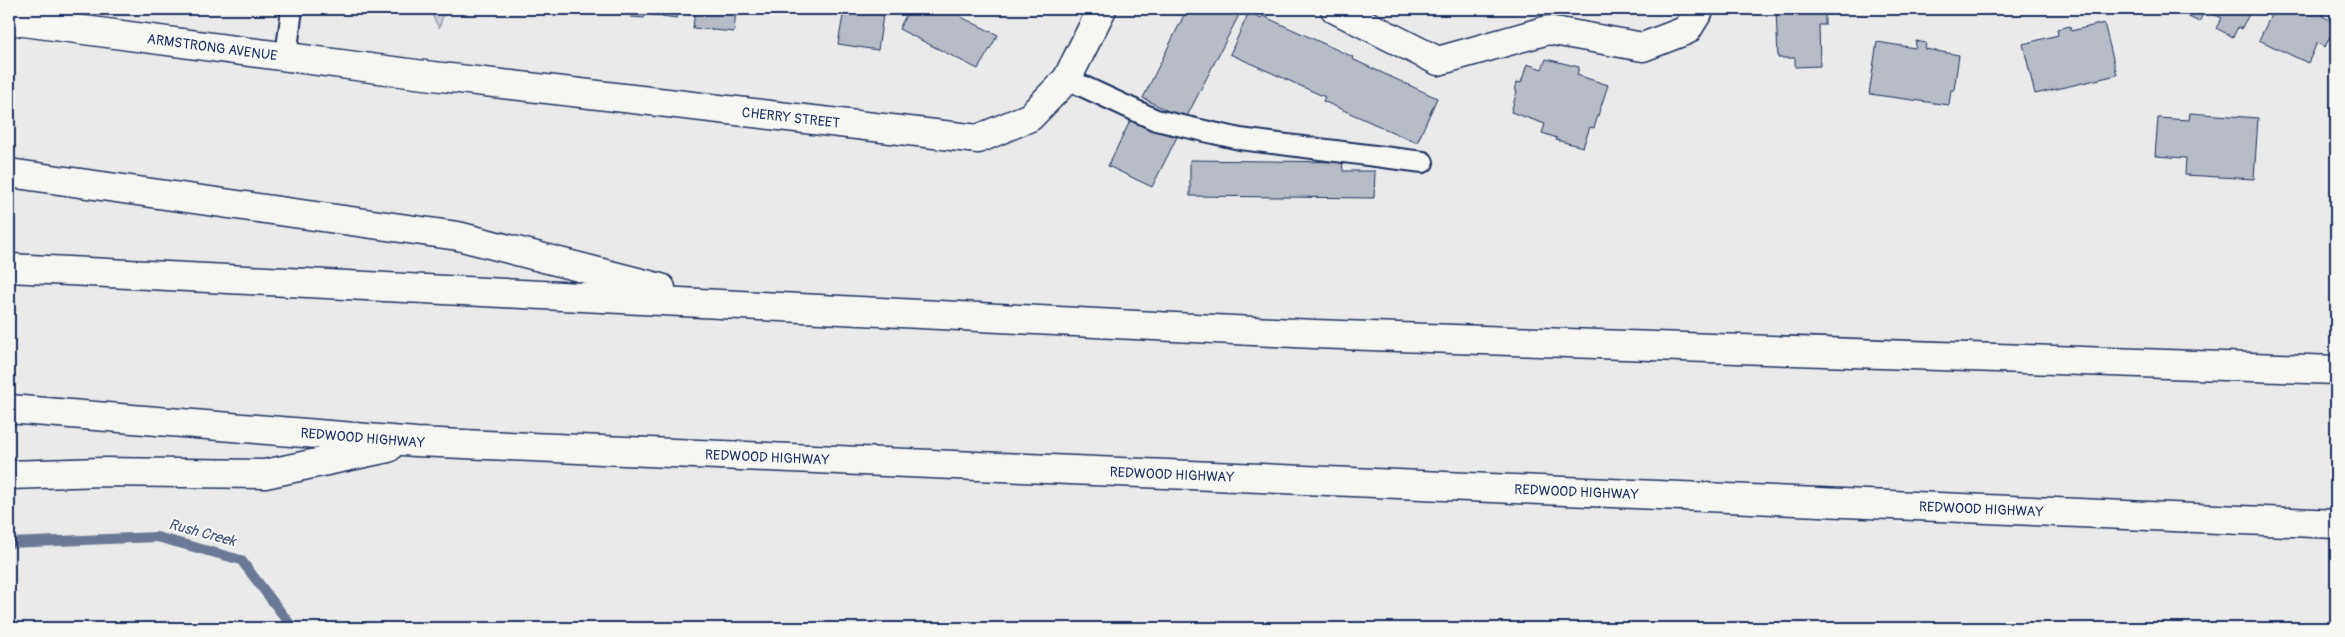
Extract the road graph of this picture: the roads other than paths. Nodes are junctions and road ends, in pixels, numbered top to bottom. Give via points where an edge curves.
1 (292, 9) edge
2 (1102, 9) edge
3 (1335, 9) edge
4 (1700, 9) edge
5 (48, 17) edge
6 (9, 20) edge
7 (286, 56) junction
8 (416, 74) joint
9 (1067, 79) junction
10 (1423, 162) dead end
11 (9, 173) edge
12 (9, 268) edge
13 (718, 303) junction
14 (2336, 370) edge
15 (9, 409) edge
16 (416, 442) junction
17 (9, 474) edge
18 (2336, 524) edge

1 - 7 lane
2 - 9 main road, CHERRY STREET
3 - 4 main road via 1438,61 1548,30 1643,47 1687,30
5 - 6 main road, ARMSTRONG AVENUE
5 - 7 main road, ARMSTRONG AVENUE
7 - 8 main road, ARMSTRONG AVENUE
8 - 9 main road, CHERRY STREET via 978,139 1030,116
9 - 10 lane via 1156,120 1240,139
11 - 13 main road via 458,236
12 - 13 main road
13 - 14 main road via 1314,334
15 - 16 main road, REDWOOD HIGHWAY
16 - 17 main road via 265,474
16 - 18 main road, REDWOOD HIGHWAY

